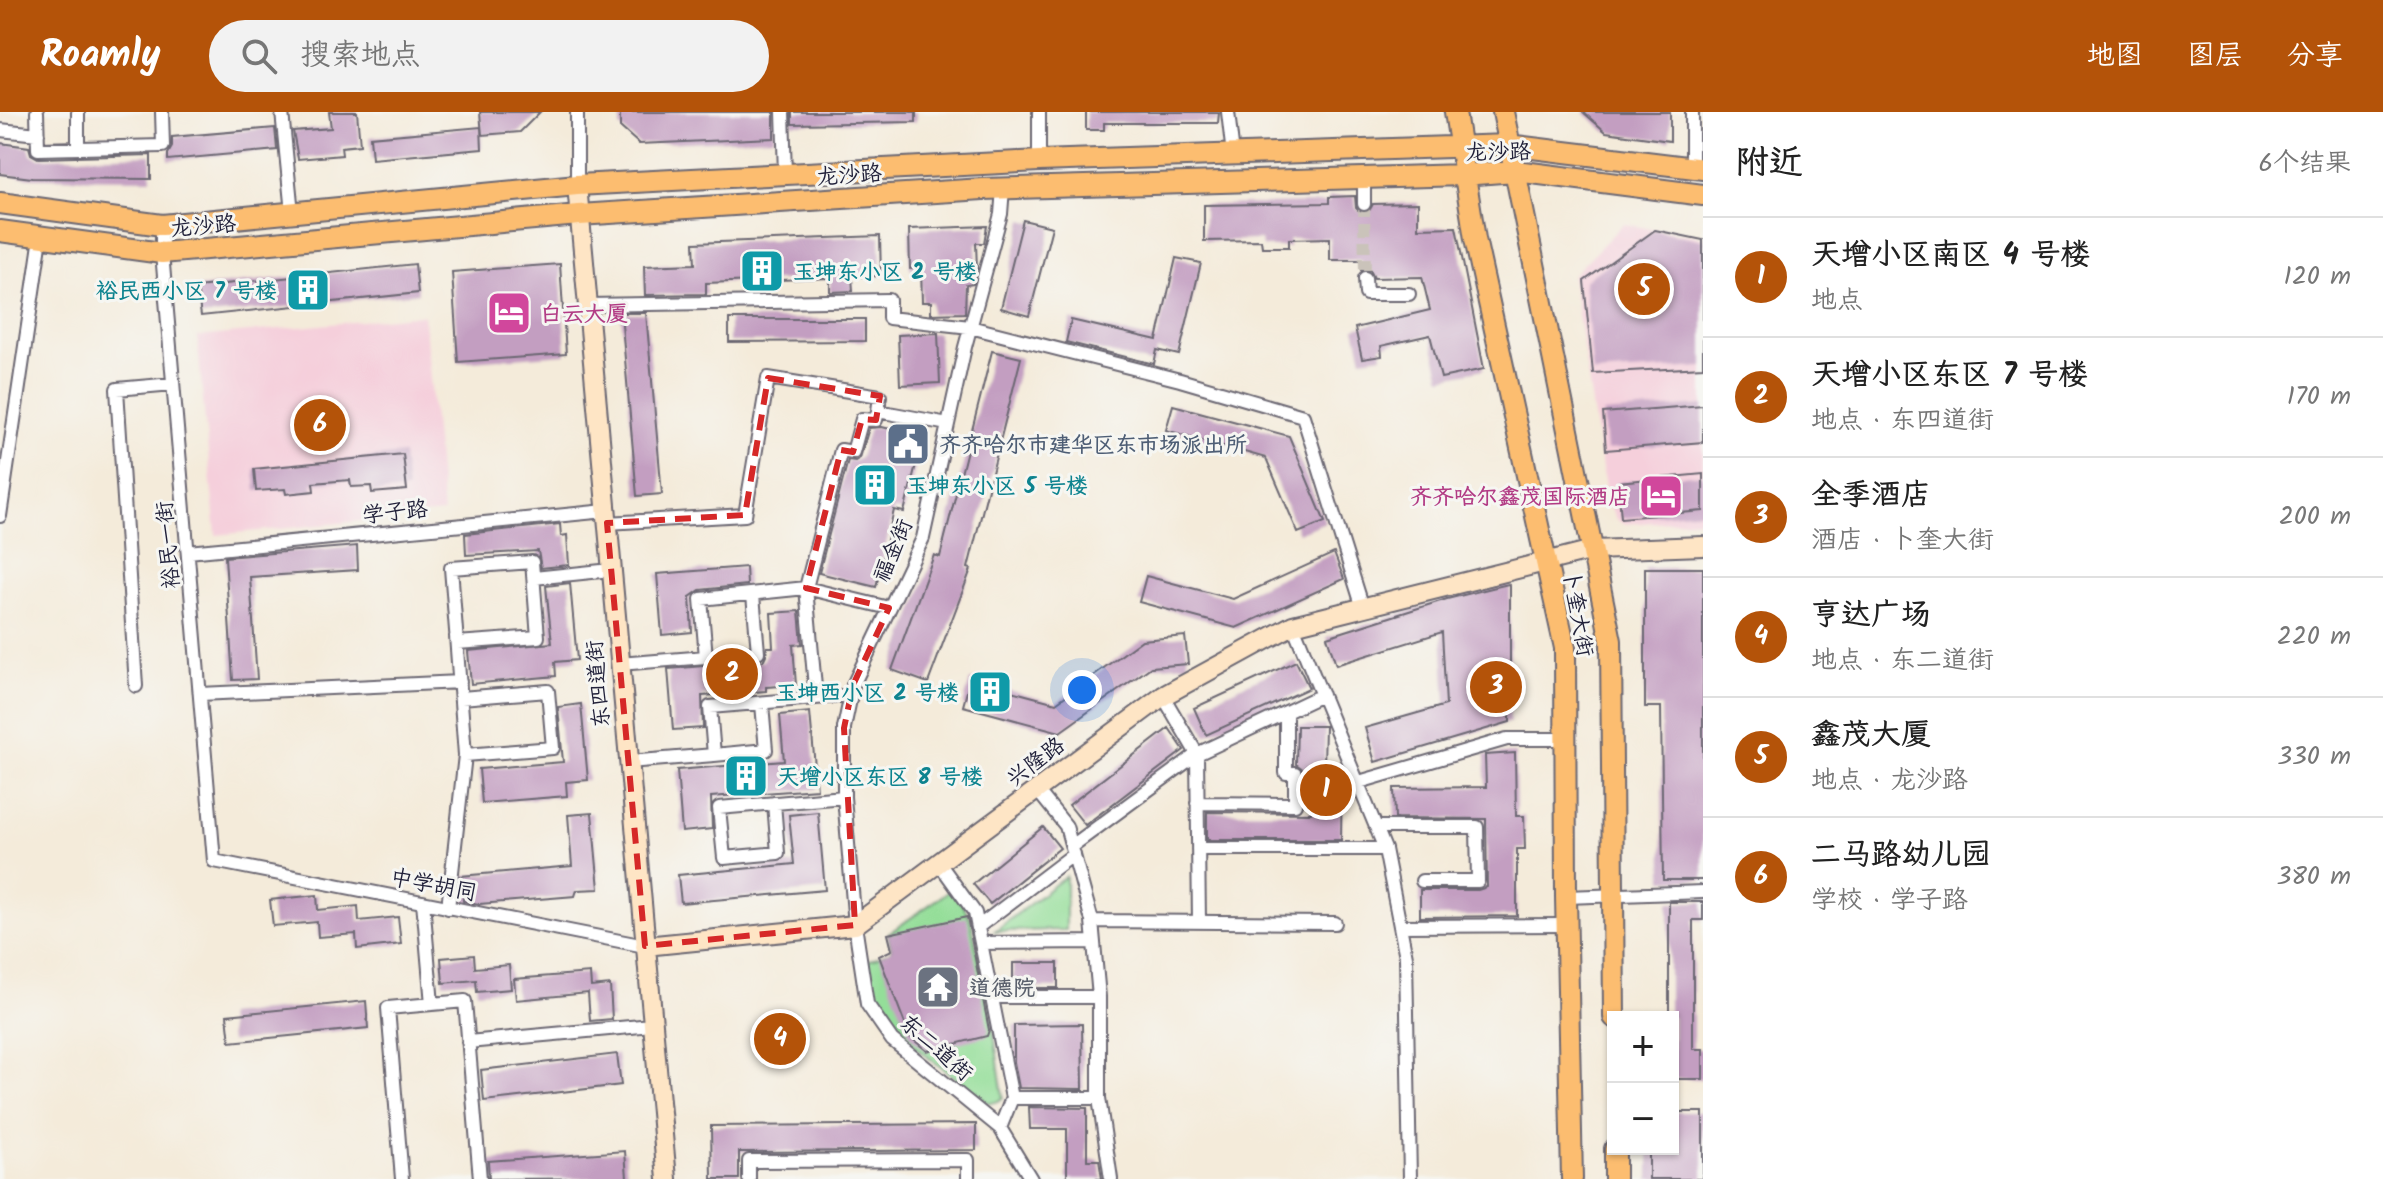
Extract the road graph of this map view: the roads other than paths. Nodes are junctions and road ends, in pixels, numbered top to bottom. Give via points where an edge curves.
1 (37, 112) edge
2 (78, 112) edge
3 (162, 112) edge
4 (282, 112) edge
5 (577, 112) edge
6 (783, 112) edge
7 (1039, 112) edge
8 (1228, 112) edge
9 (1455, 112) edge
10 (1503, 112) edge
11 (1692, 112) edge
12 (0, 130) edge
13 (38, 134) junction
14 (1508, 145) junction
15 (1460, 147) junction
16 (78, 148) junction
17 (1233, 155) junction
18 (1039, 161) junction
19 (1698, 168) edge
20 (1515, 171) junction
21 (785, 174) junction
22 (1463, 175) junction
23 (1364, 178) junction
24 (577, 185) junction
25 (1003, 188) junction
26 (1703, 195) edge
27 (0, 203) edge
28 (1364, 204) tunnel mouth
29 (292, 213) junction
30 (579, 215) junction
31 (162, 225) junction
32 (0, 231) edge
33 (41, 237) junction
34 (162, 253) junction
35 (1365, 278) dead end
36 (1409, 294) dead end
37 (587, 305) junction
38 (970, 327) junction
39 (173, 384) junction
40 (878, 411) junction
41 (948, 424) junction
42 (0, 516) edge
43 (606, 517) junction
44 (1703, 546) edge
45 (1593, 550) junction
46 (188, 552) junction
47 (1546, 562) junction
48 (611, 570) junction
49 (534, 578) junction
50 (806, 588) junction
51 (753, 595) junction
52 (889, 608) junction
53 (1363, 608) junction
54 (1293, 625) junction
55 (456, 636) junction
56 (706, 657) junction
57 (619, 664) junction
58 (460, 682) junction
59 (136, 686) dead end
60 (200, 694) junction
61 (851, 695) junction
62 (1322, 695) junction
63 (1163, 696) junction
64 (461, 698) junction
65 (816, 698) junction
66 (762, 704) junction
67 (1286, 712) junction
68 (1565, 739) junction
69 (1197, 754) junction
70 (465, 755) junction
71 (714, 755) junction
72 (628, 762) junction
73 (1359, 782) junction
74 (1037, 790) junction
75 (844, 797) junction
76 (774, 803) junction
77 (1197, 803) junction
78 (1376, 827) junction
79 (1198, 849) junction
80 (1385, 849) junction
81 (1073, 850) junction
82 (214, 861) joint
83 (939, 863) junction
84 (1422, 881) dead end
85 (1703, 892) edge
86 (1613, 894) junction
87 (1566, 897) junction
88 (423, 902) junction
89 (448, 908) junction
90 (1092, 921) junction
91 (1199, 922) junction
92 (1335, 923) dead end
93 (855, 925) junction
94 (1566, 925) junction
95 (1400, 926) junction
96 (978, 927) junction
97 (1094, 942) junction
98 (981, 943) junction
99 (645, 946) junction
100 (993, 997) junction
101 (1099, 997) junction
102 (432, 1004) junction
103 (1614, 1011) edge
104 (652, 1025) junction
105 (468, 1042) junction
106 (1012, 1098) junction
107 (1099, 1098) junction
108 (1000, 1128) junction
109 (1615, 1155) edge
110 (402, 1179) edge
111 (480, 1179) edge
112 (667, 1179) edge
113 (749, 1179) edge
114 (968, 1179) edge
115 (1031, 1179) edge
116 (1111, 1179) edge
117 (1410, 1179) edge
118 (1572, 1179) edge
119 (1615, 1179) edge

1 - 13 street
2 - 16 street
3 - 16 street via 163,146
4 - 29 street
5 - 24 street
6 - 21 street
7 - 18 street
8 - 17 street
9 - 15 main road, 卜奎大街
10 - 14 main road, 卜奎大街
11 - 19 street
12 - 13 street
13 - 16 street via 38,149
14 - 15 main road, 龙沙路
14 - 19 main road, 龙沙路
14 - 20 main road, 卜奎大街
15 - 17 main road, 龙沙路
15 - 22 main road, 卜奎大街
17 - 18 main road, 龙沙路
18 - 21 main road, 龙沙路
20 - 22 main road, 龙沙路
20 - 26 main road, 龙沙路
20 - 45 main road, 卜奎大街
21 - 24 main road, 龙沙路
22 - 23 main road, 龙沙路
22 - 47 main road, 卜奎大街
23 - 25 main road, 龙沙路
23 - 28 street
24 - 29 main road, 龙沙路
24 - 30 street, 东四道街
25 - 30 main road, 龙沙路
25 - 38 street, 福金街 via 1001,214
27 - 31 main road, 龙沙路
29 - 31 main road, 龙沙路
30 - 34 main road, 龙沙路
30 - 37 street, 东四道街
31 - 34 street, 裕民一街
32 - 33 main road, 龙沙路
33 - 34 main road, 龙沙路
33 - 42 street
34 - 39 street, 裕民一街
35 - 36 street via 1366,294
37 - 38 street via 889,300 889,318
37 - 43 street, 东四道街
38 - 41 street, 福金街
38 - 53 street via 1303,416
39 - 46 street, 裕民一街
39 - 59 street via 117,389
40 - 41 street
40 - 43 street, 学子路 via 880,396 768,378 745,515
40 - 50 street via 876,420 862,419 853,452 841,450
41 - 52 street, 福金街 via 923,538
43 - 46 street, 学子路
43 - 48 street, 东四道街
44 - 45 street, 兴隆路
45 - 47 street, 兴隆路
45 - 86 main road, 卜奎大街 via 1611,641
46 - 60 street, 裕民一街
47 - 53 street, 兴隆路
47 - 68 main road, 卜奎大街 via 1565,648
48 - 49 street
48 - 57 street, 东四道街
49 - 55 street via 538,637 457,643
49 - 55 street via 532,562 451,568
50 - 51 street
50 - 52 street
50 - 65 street
51 - 56 street via 758,652
51 - 56 street via 701,599
52 - 61 street, 福金街
53 - 54 street, 兴隆路
54 - 62 street
54 - 63 street, 兴隆路
55 - 58 street
56 - 57 street
57 - 72 street, 东四道街
58 - 60 street
58 - 64 street
60 - 82 street, 裕民一街
61 - 65 street
61 - 75 street, 福金街 via 844,728
62 - 67 street
62 - 73 street
63 - 69 street
63 - 74 street, 兴隆路
64 - 70 street
64 - 70 street via 548,691 553,748
65 - 66 street
66 - 71 street via 766,750
66 - 71 street via 710,707
67 - 69 street
67 - 77 street via 1286,773 1295,773 1295,804
68 - 73 street via 1507,739
68 - 87 main road, 卜奎大街
69 - 77 street
69 - 81 street
70 - 89 street
71 - 72 street
72 - 99 street, 东四道街
73 - 78 street
74 - 81 street via 1066,826
74 - 83 street, 兴隆路
75 - 76 street
75 - 93 street, 福金街
76 - 76 street via 719,808 724,858 778,853
77 - 79 street
78 - 80 street
78 - 84 street via 1477,827 1478,881
79 - 80 street
79 - 91 street
80 - 95 street
81 - 90 street
81 - 96 street
82 - 88 street, 中学胡同
83 - 93 street, 兴隆路
83 - 96 street via 975,913
85 - 86 street
86 - 87 street
86 - 103 main road, 卜奎大街
87 - 94 main road, 卜奎大街
88 - 89 street, 中学胡同
88 - 102 street
89 - 99 street, 中学胡同
90 - 91 street
90 - 97 street
91 - 92 street
93 - 99 street
93 - 108 street, 东二道街 via 867,1004 892,1040
94 - 95 street
94 - 118 main road, 卜奎大街
95 - 117 street via 1406,957
96 - 98 street
97 - 98 street
97 - 101 street
98 - 100 street
99 - 104 street, 东四道街
100 - 101 street
100 - 106 street
101 - 107 street
102 - 105 street via 465,1001
102 - 110 street via 388,1008
104 - 105 street
104 - 112 street, 东四道街
105 - 111 street
106 - 107 street
106 - 108 street
107 - 116 street
108 - 115 street, 东二道街
109 - 119 main road
113 - 114 street via 749,1161 968,1160

